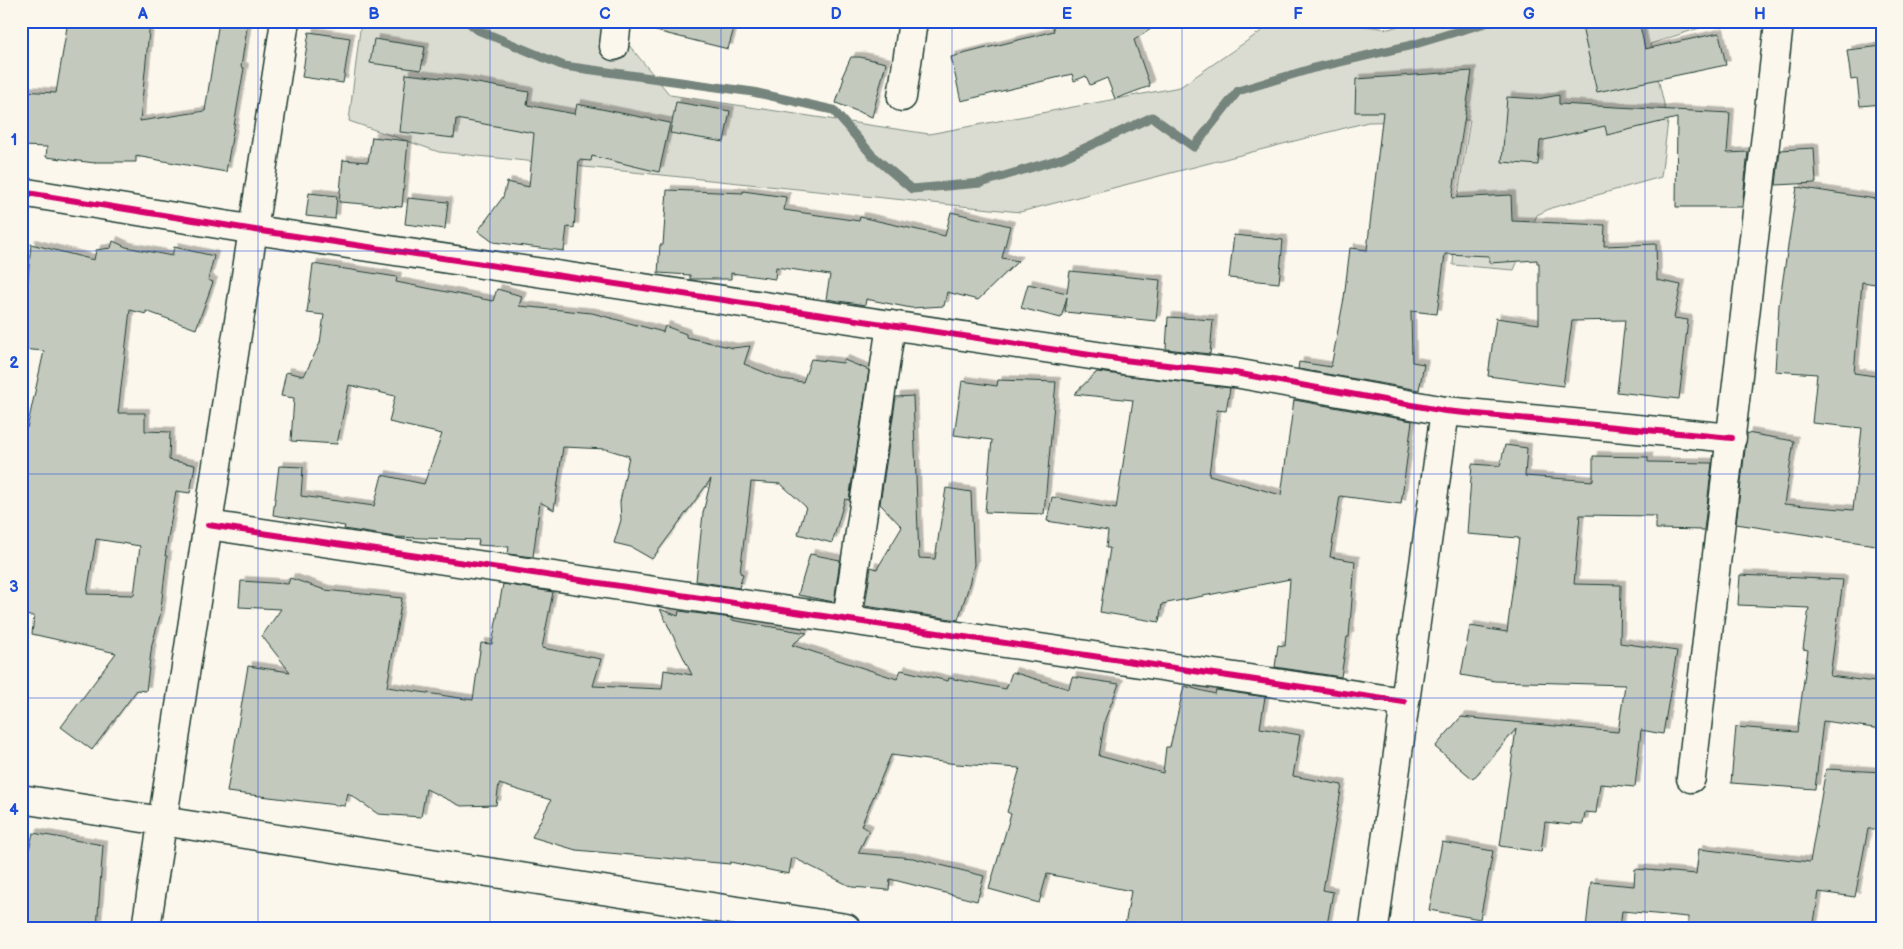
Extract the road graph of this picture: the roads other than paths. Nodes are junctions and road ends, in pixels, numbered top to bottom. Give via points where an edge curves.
1 (286, 21) edge
2 (913, 21) edge
3 (1778, 32) dead end
4 (902, 97) dead end
5 (21, 192) edge
6 (255, 230) junction
7 (891, 325) junction
8 (1445, 411) junction
9 (1732, 438) junction
10 (208, 525) junction
11 (847, 618) junction
12 (1404, 702) junction
13 (1691, 778) dead end
14 (21, 799) edge
15 (162, 822) junction
16 (146, 928) edge
17 (846, 928) edge
18 (1374, 928) edge

1 - 6 street
2 - 4 street
3 - 9 street
5 - 6 street
6 - 7 street
6 - 10 street
7 - 8 street via 1124,360 1236,373
7 - 11 street
8 - 9 street
8 - 12 street
9 - 13 street
10 - 11 street
10 - 15 street
11 - 12 street
12 - 18 street
14 - 15 street
15 - 16 street
15 - 17 street

